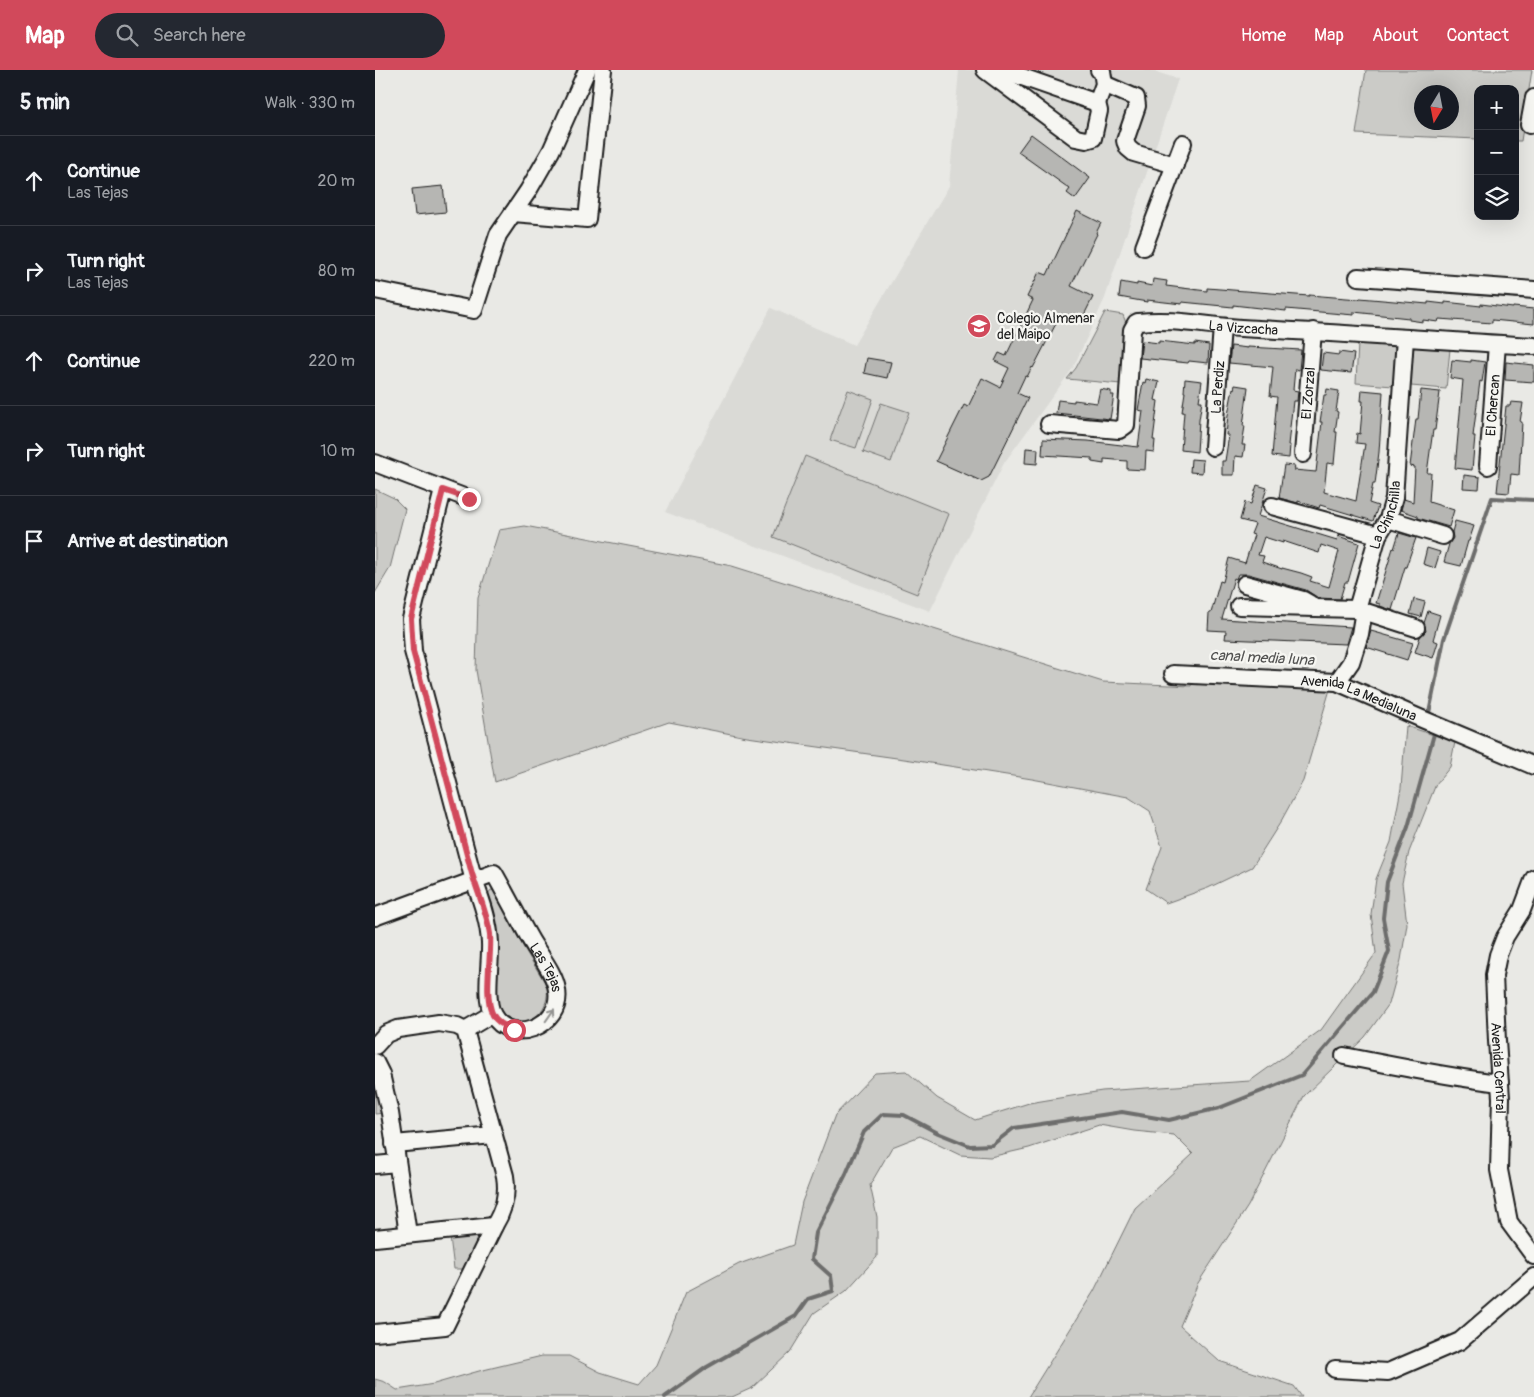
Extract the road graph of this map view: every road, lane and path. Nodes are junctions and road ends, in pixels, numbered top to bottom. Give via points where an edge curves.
1 (587, 70) edge
2 (603, 70) edge
3 (985, 70) edge
4 (1002, 70) edge
5 (1101, 77) edge
6 (1534, 98) edge
7 (1097, 103) junction
8 (1529, 125) dead end
9 (1183, 143) dead end
10 (1175, 165) junction
11 (513, 213) junction
12 (1144, 247) dead end
13 (1358, 277) dead end
14 (375, 290) edge
15 (1534, 290) edge
16 (1222, 327) junction
17 (1313, 332) junction
18 (1405, 338) junction
19 (1497, 344) junction
20 (1534, 346) edge
21 (1049, 424) dead end
22 (1213, 448) dead end
23 (1303, 454) dead end
24 (375, 463) edge
25 (1488, 466) dead end
26 (443, 490) junction
27 (469, 499) dead end
28 (1272, 506) dead end
29 (1387, 520) junction
30 (1378, 536) junction
31 (1443, 536) dead end
32 (1245, 584) dead end
33 (1239, 606) dead end
34 (1318, 608) junction
35 (1357, 610) junction
36 (1416, 628) dead end
37 (1173, 674) dead end
38 (1337, 682) junction
39 (1534, 766) edge
40 (1534, 878) edge
41 (474, 881) junction
42 (375, 917) edge
43 (492, 1014) junction
44 (465, 1030) junction
45 (375, 1046) edge
46 (1345, 1056) dead end
47 (375, 1062) edge
48 (1500, 1083) junction
49 (494, 1136) junction
50 (394, 1144) junction
51 (397, 1163) junction
52 (375, 1165) edge
53 (493, 1226) junction
54 (408, 1234) junction
55 (375, 1238) edge
56 (1534, 1256) edge
57 (1534, 1277) edge
58 (375, 1332) edge
59 (1335, 1369) dead end

1 - 11 street via 551,151
2 - 11 street via 587,219
3 - 7 street via 1076,138 1093,138 1099,111
4 - 7 street
5 - 7 street
5 - 10 street via 1136,98 1137,106 1125,141 1127,148
6 - 8 street
9 - 10 street
10 - 12 street
11 - 14 street via 498,235 474,310
13 - 15 street
16 - 17 street, La Vizcacha
16 - 21 street, La Vizcacha via 1181,322 1136,323 1132,330 1125,425 1119,430
16 - 22 street, La Perdiz
17 - 18 street, La Vizcacha
17 - 23 street, El Zorzal
18 - 19 street, La Vizcacha
18 - 29 street, La Chinchilla via 1396,485
19 - 20 street, La Vizcacha
19 - 25 street, El Chercan
24 - 26 street
26 - 27 street
26 - 41 street via 411,619 413,651
28 - 30 street
29 - 30 street, La Chinchilla
29 - 31 street
30 - 35 street, La Chinchilla
32 - 34 street via 1303,600
33 - 34 street
34 - 35 street
35 - 36 street
35 - 38 street, La Chinchilla via 1363,616 1360,634 1351,662
37 - 38 street, Avenida La Medialuna
38 - 39 street, Avenida La Medialuna
40 - 48 street, Avenida Central via 1522,910 1505,937 1494,975
41 - 42 street
41 - 43 street via 485,909 489,933
43 -> 41 street, Las Tejas via 508,1028 521,1031 542,1025 556,1006 557,990 494,873
43 - 44 street
44 - 45 street via 439,1023 398,1029 386,1034
44 - 49 street
46 - 48 street
47 - 50 street via 381,1074
48 - 56 street, Avenida Central via 1499,1170 1509,1222
49 - 50 street
49 - 53 street via 507,1186 505,1205
50 - 51 street
51 - 52 street
51 - 54 street
53 - 54 street
53 - 58 street via 445,1326
54 - 55 street
57 - 59 street via 1460,1341 1388,1372

